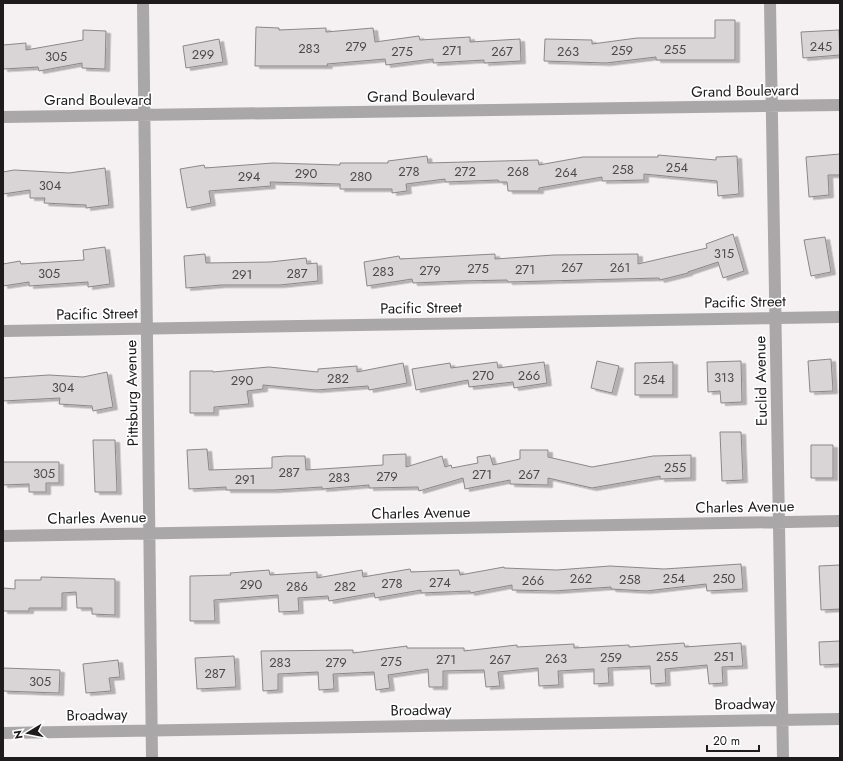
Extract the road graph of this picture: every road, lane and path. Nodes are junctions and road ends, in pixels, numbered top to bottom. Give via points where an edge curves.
1 (142, 3) edge
2 (770, 3) edge
3 (840, 105) edge
4 (772, 106) junction
5 (144, 116) junction
6 (3, 117) edge
7 (840, 317) edge
8 (775, 318) junction
9 (147, 329) junction
10 (3, 331) edge
11 (840, 521) edge
12 (779, 522) junction
13 (149, 534) junction
14 (3, 536) edge
15 (840, 718) edge
16 (783, 720) junction
17 (152, 730) junction
18 (3, 733) edge
19 (152, 758) edge
20 (784, 758) edge

1 - 5 street, Pittsburg Avenue
2 - 4 street, Euclid Avenue
3 - 4 street, Grand Boulevard
4 - 5 street, Grand Boulevard
4 - 8 street, Euclid Avenue
5 - 6 street, Grand Boulevard
5 - 9 street, Pittsburg Avenue
7 - 8 street, Pacific Street
8 - 9 street, Pacific Street
8 - 12 street, Euclid Avenue
9 - 10 street, Pacific Street
9 - 13 street, Pittsburg Avenue
11 - 12 street, Charles Avenue
12 - 13 street, Charles Avenue
12 - 16 street, Euclid Avenue
13 - 14 street, Charles Avenue
13 - 17 street, Pittsburg Avenue
15 - 16 street, Broadway
16 - 17 street, Broadway
16 - 20 street, Euclid Avenue
17 - 18 street, Broadway
17 - 19 street, Pittsburg Avenue

